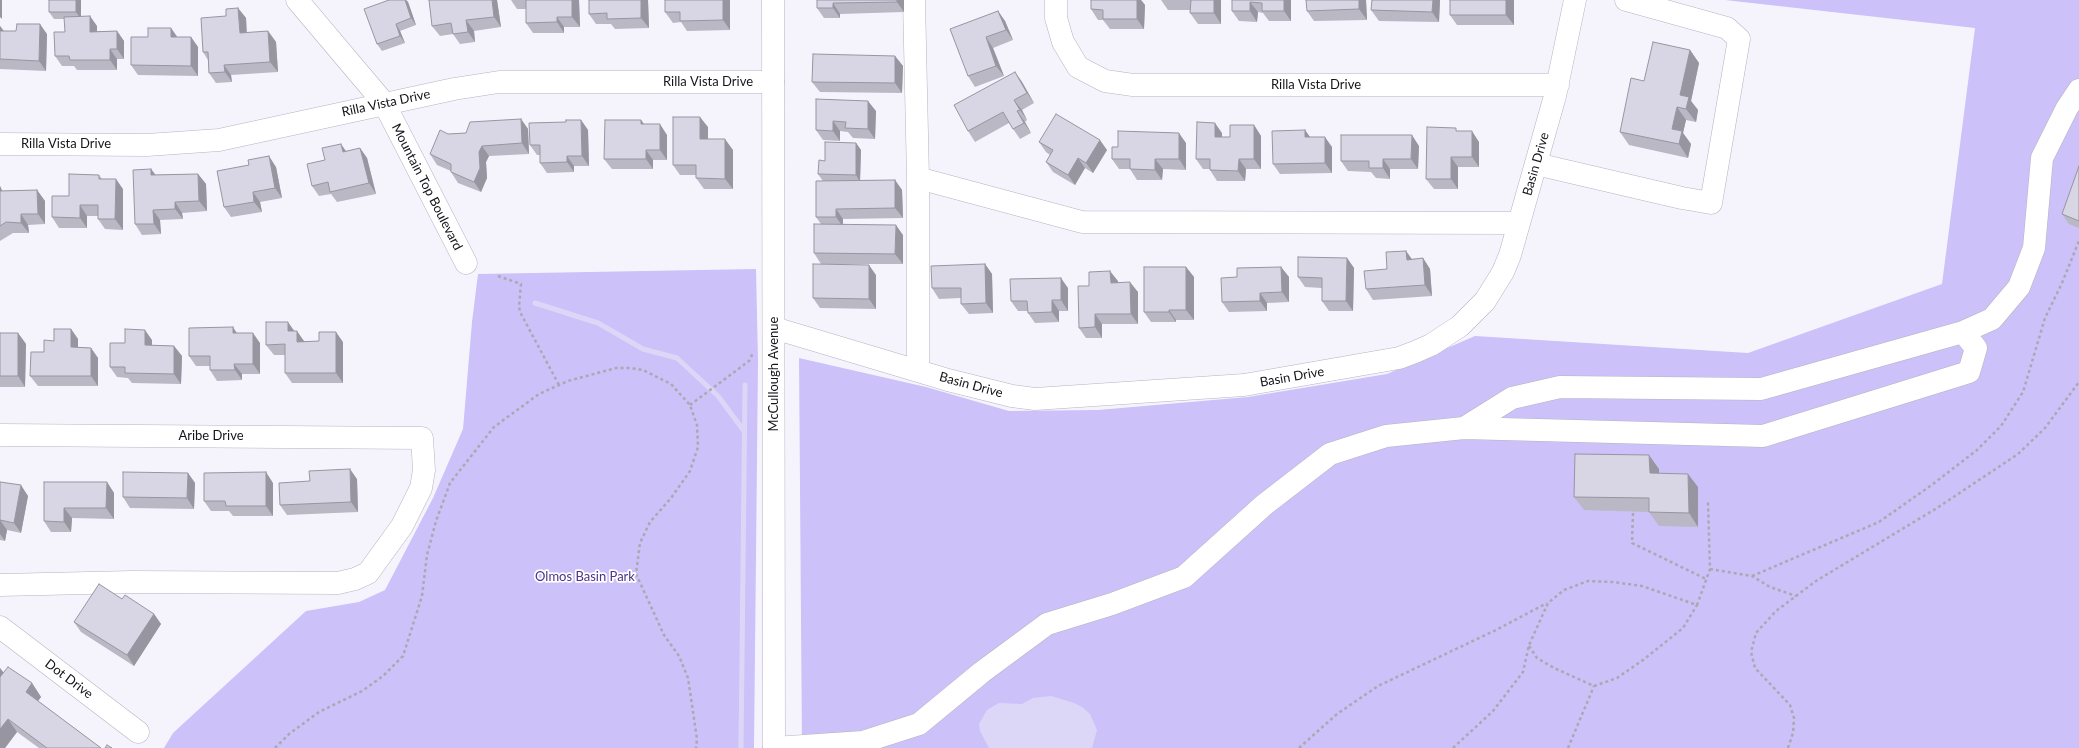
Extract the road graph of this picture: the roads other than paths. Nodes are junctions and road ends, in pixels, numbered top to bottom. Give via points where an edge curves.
1 (297, 0) edge
2 (773, 0) edge
3 (914, 0) edge
4 (1056, 0) edge
5 (1575, 0) edge
6 (1626, 0) edge
7 (773, 82) junction
8 (1558, 85) junction
9 (2079, 90) edge
10 (384, 103) junction
11 (0, 144) edge
12 (1536, 164) junction
13 (918, 178) junction
14 (1519, 223) junction
15 (466, 263) dead end
16 (774, 328) junction
17 (1963, 332) junction
18 (918, 370) junction
19 (1464, 428) junction
20 (0, 435) edge
21 (0, 585) edge
22 (0, 627) edge
23 (138, 732) dead end
24 (774, 748) edge

1 - 10 street, Mountain Top Boulevard
2 - 7 street, McCullough Avenue
3 - 13 street
4 - 8 street, Rilla Vista Drive via 1056,18 1063,42 1078,67 1104,81 1133,84
5 - 8 street, Basin Drive
6 - 12 street via 1727,28 1739,39 1711,203
7 - 10 street, Rilla Vista Drive via 499,82
7 - 16 street, McCullough Avenue
8 - 12 street, Basin Drive
9 - 17 street via 2042,158 2034,248 2019,287 1992,319
10 - 11 street, Rilla Vista Drive via 219,140 147,145
10 - 15 street, Mountain Top Boulevard
12 - 14 street, Basin Drive
13 - 14 street via 1082,222
13 - 18 street
14 - 18 street, Basin Drive via 1503,272 1484,301 1460,326 1437,341 1399,358 1244,385 1035,399 955,382
16 - 18 street, Basin Drive
16 - 24 street, McCullough Avenue
17 - 19 street via 1761,389 1560,387 1512,398
17 - 19 street via 1976,348 1969,372 1763,436
19 - 24 street via 1386,436 1330,454 1264,504 1184,577 1112,604 1046,624 919,724 863,742
20 - 21 street, Aribe Drive via 422,438 424,470 421,488 402,526 368,572 355,580 338,583 132,582
22 - 23 street, Dot Drive

